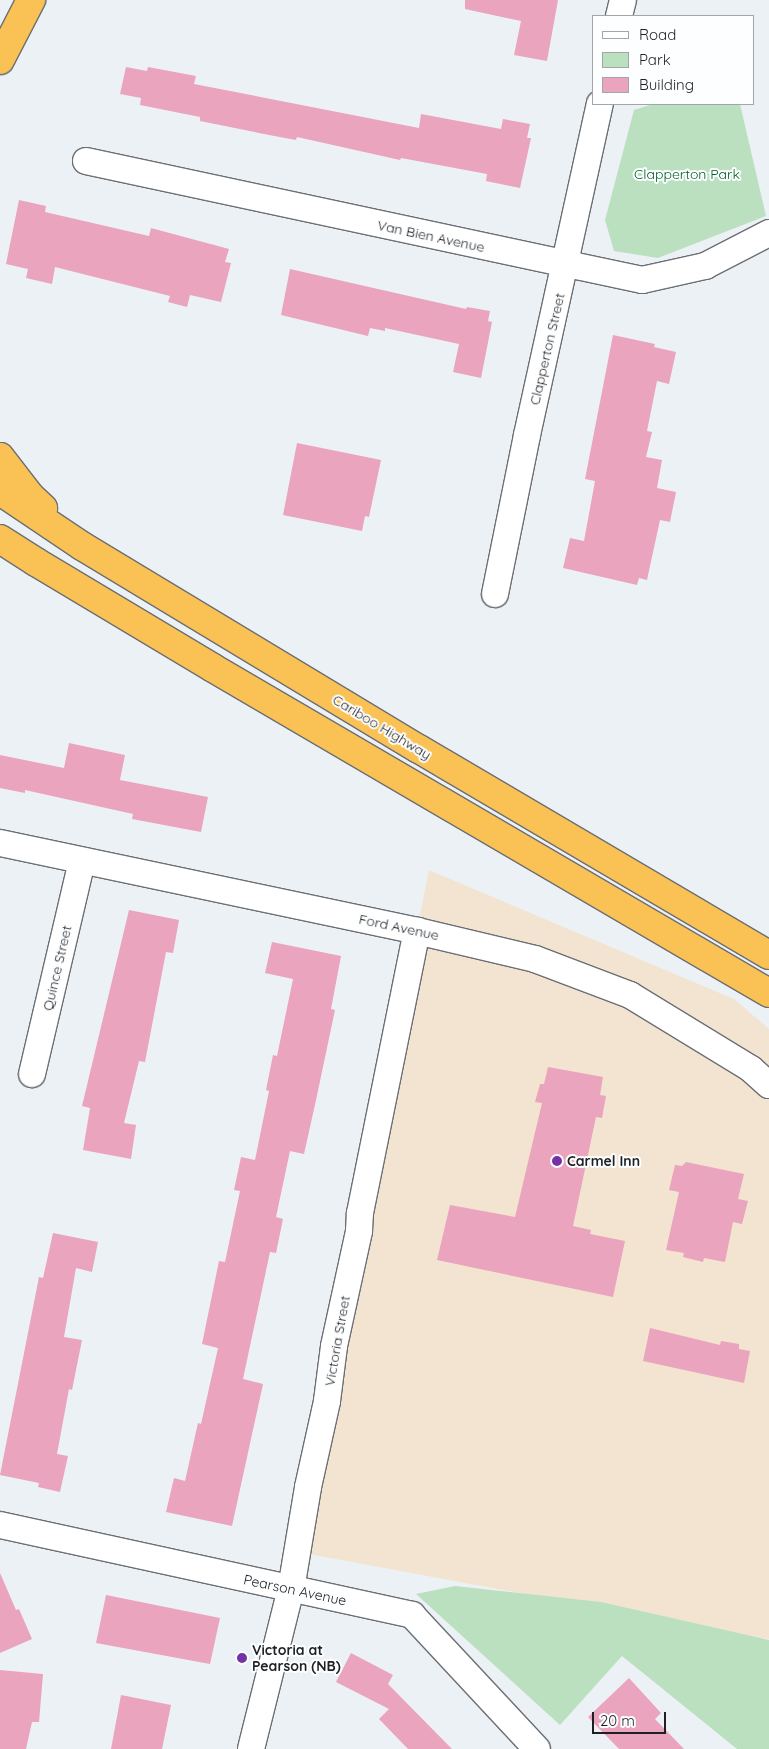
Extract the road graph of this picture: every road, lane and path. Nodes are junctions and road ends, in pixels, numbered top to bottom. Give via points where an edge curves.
1 (31, 0) edge
2 (623, 0) edge
3 (619, 15) edge
4 (0, 60) edge
5 (600, 105) edge
6 (86, 161) dead end
7 (769, 233) edge
8 (566, 265) junction
9 (0, 457) edge
10 (0, 491) edge
11 (0, 539) edge
12 (82, 546) junction
13 (495, 594) dead end
14 (0, 843) edge
15 (82, 861) junction
16 (417, 931) junction
17 (769, 955) edge
18 (769, 993) edge
19 (32, 1074) dead end
20 (769, 1085) edge
21 (0, 1525) edge
22 (291, 1589) junction
23 (251, 1749) edge
24 (537, 1749) edge

1 - 4 highway
2 - 3 street
5 - 8 street, Clapperton Street
6 - 8 street, Van Bien Avenue
7 - 8 street, Van Bien Avenue via 705,266 642,280
8 - 13 street, Clapperton Street
9 - 12 highway via 30,496
10 - 12 highway, Cariboo Highway
11 - 18 highway via 213,668
12 - 17 highway, Cariboo Highway
14 - 15 street, Ford Avenue
15 - 16 street, Ford Avenue
15 - 19 street, Quince Street
16 - 20 street, Ford Avenue via 535,958 630,995 751,1069
16 - 22 street, Victoria Street via 360,1213
21 - 22 street, Pearson Avenue
22 - 23 street, Victoria Street
22 - 24 street, Pearson Avenue via 412,1615

